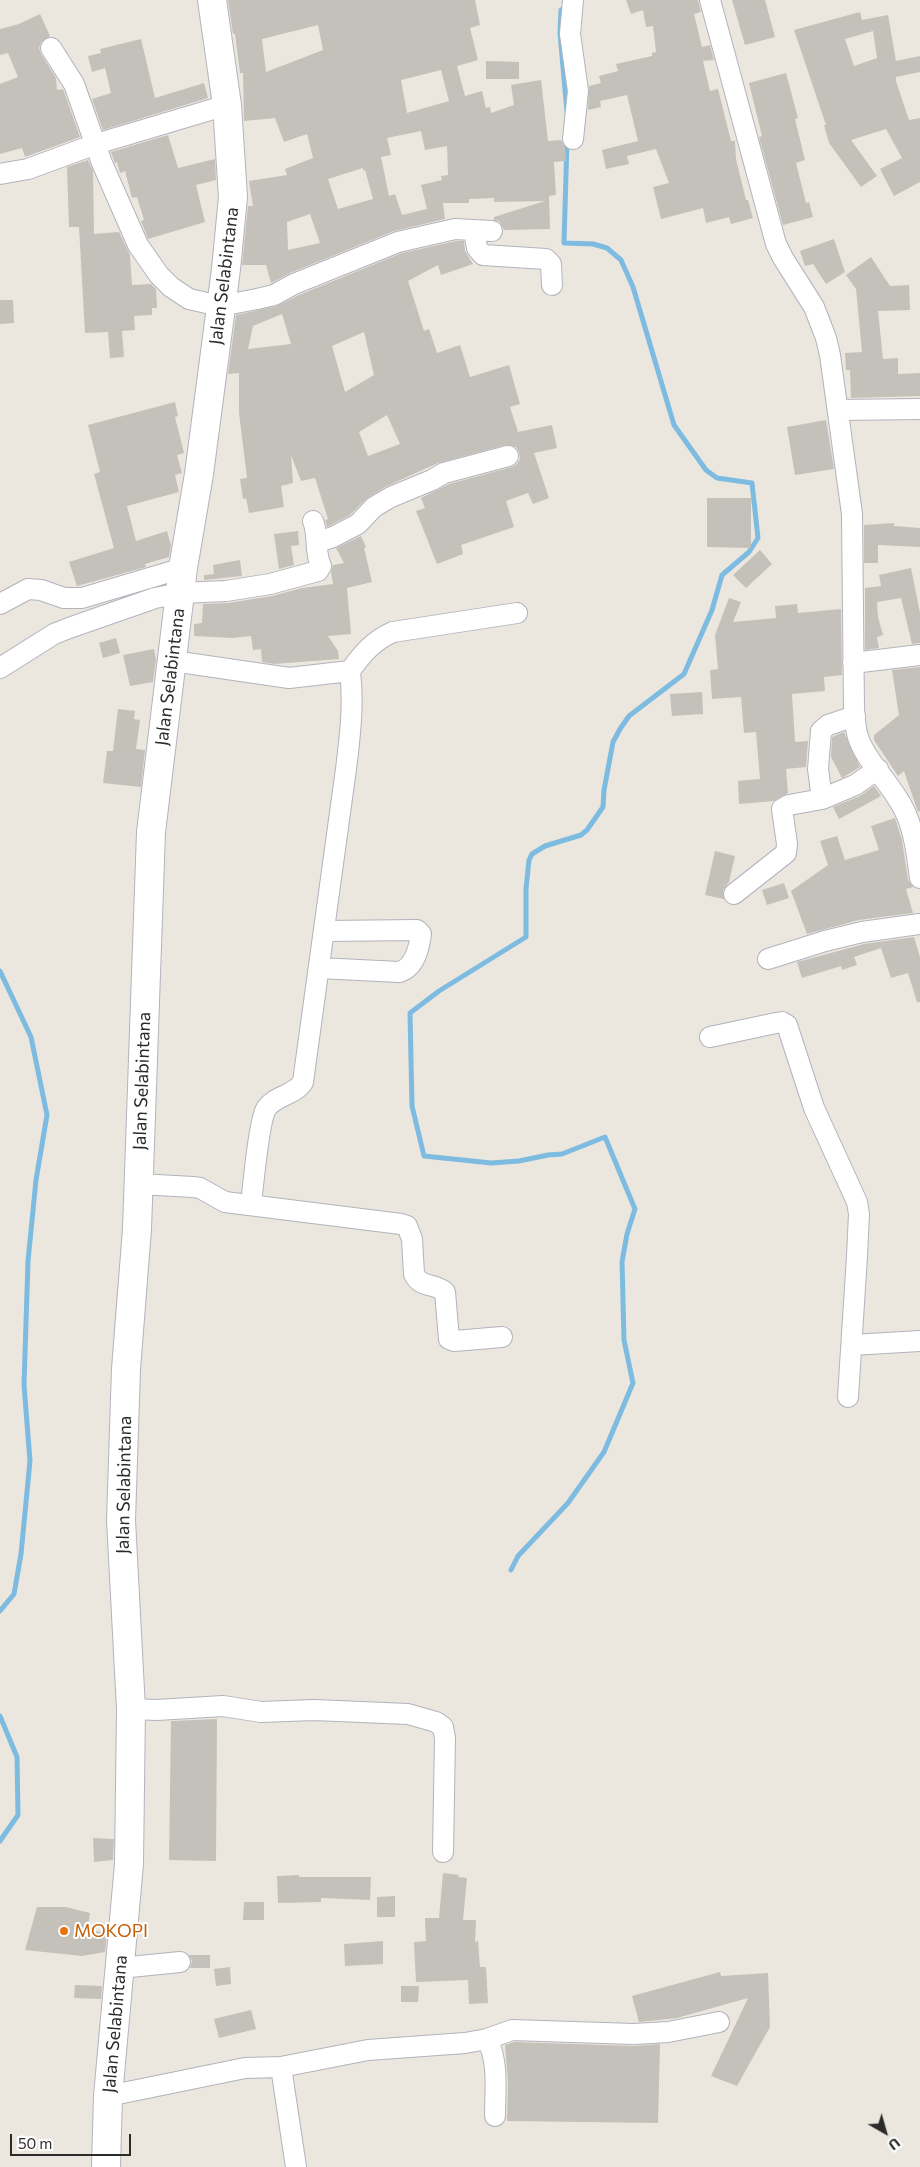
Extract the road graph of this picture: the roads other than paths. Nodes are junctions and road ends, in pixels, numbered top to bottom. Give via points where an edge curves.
1 (212, 0) edge
2 (574, 0) edge
3 (710, 0) edge
4 (51, 48) dead end
5 (228, 105) junction
6 (573, 139) dead end
7 (96, 144) junction
8 (0, 174) edge
9 (552, 285) dead end
10 (220, 306) junction
11 (920, 409) edge
12 (839, 410) junction
13 (508, 456) dead end
14 (313, 521) dead end
15 (318, 542) junction
16 (182, 581) junction
17 (0, 604) edge
18 (517, 613) dead end
19 (920, 655) edge
20 (173, 661) junction
21 (853, 662) junction
22 (0, 668) edge
23 (350, 671) junction
24 (854, 716) junction
25 (878, 769) junction
26 (822, 799) junction
27 (914, 814) edge
28 (920, 878) edge
29 (734, 894) dead end
30 (920, 924) edge
31 (325, 931) junction
32 (768, 959) dead end
33 (319, 968) junction
34 (710, 1037) dead end
35 (139, 1184) junction
36 (251, 1204) junction
37 (502, 1337) dead end
38 (920, 1341) edge
39 (852, 1345) junction
40 (848, 1397) dead end
41 (131, 1709) junction
42 (443, 1852) dead end
43 (180, 1962) dead end
44 (120, 1968) junction
45 (719, 2022) dead end
46 (487, 2039) junction
47 (281, 2067) junction
48 (108, 2096) junction
49 (495, 2116) dead end
50 (106, 2167) edge
51 (296, 2167) edge

1 - 5 street, Jalan Selabintana
2 - 6 street via 570,34 578,90
3 - 12 street via 776,244 820,321 830,355
4 - 7 street via 74,84
5 - 7 street
5 - 10 street, Jalan Selabintana via 233,197
7 - 8 street via 28,169
7 - 10 street via 148,262 180,294 194,301
9 - 10 street via 551,264 546,259 480,254 483,231 455,228 398,242 274,294
10 - 16 street, Jalan Selabintana
11 - 12 street
12 - 21 street via 852,514
13 - 15 street via 444,472 382,502 354,526
14 - 15 street
15 - 16 street via 320,569 314,573 226,591
16 - 17 street via 82,598 64,598 28,589
16 - 20 street, Jalan Selabintana
16 - 22 street via 155,598 54,634
18 - 23 street via 393,632 368,649
19 - 21 street
20 - 23 street via 290,678
20 - 35 street, Jalan Selabintana via 151,832
21 - 24 street
23 - 31 street via 350,733
24 - 25 street via 859,740
24 - 26 street via 828,725 820,733 818,769
25 - 26 street via 855,785
25 - 27 street
26 - 29 street via 784,807 786,853
27 - 28 street
30 - 32 street via 862,932
31 - 33 street
31 - 33 street via 417,930 420,934 411,966 406,970
33 - 36 street via 303,1082 266,1110
34 - 39 street via 782,1022 789,1027 814,1108 858,1202
35 - 36 street via 200,1188 225,1202
35 - 41 street, Jalan Selabintana via 126,1368 121,1520
36 - 37 street via 407,1226 412,1239 416,1279 444,1292 449,1339
38 - 39 street
39 - 40 street
41 - 42 street via 222,1706 261,1712 314,1710 408,1714 436,1722 443,1727 446,1738
41 - 44 street, Jalan Selabintana via 129,1864
43 - 44 street
44 - 48 street, Jalan Selabintana
45 - 46 street via 668,2032 634,2034 512,2030
46 - 47 street via 368,2050
46 - 49 street via 495,2066
47 - 48 street via 245,2068
47 - 51 street
48 - 50 street, Jalan Selabintana

